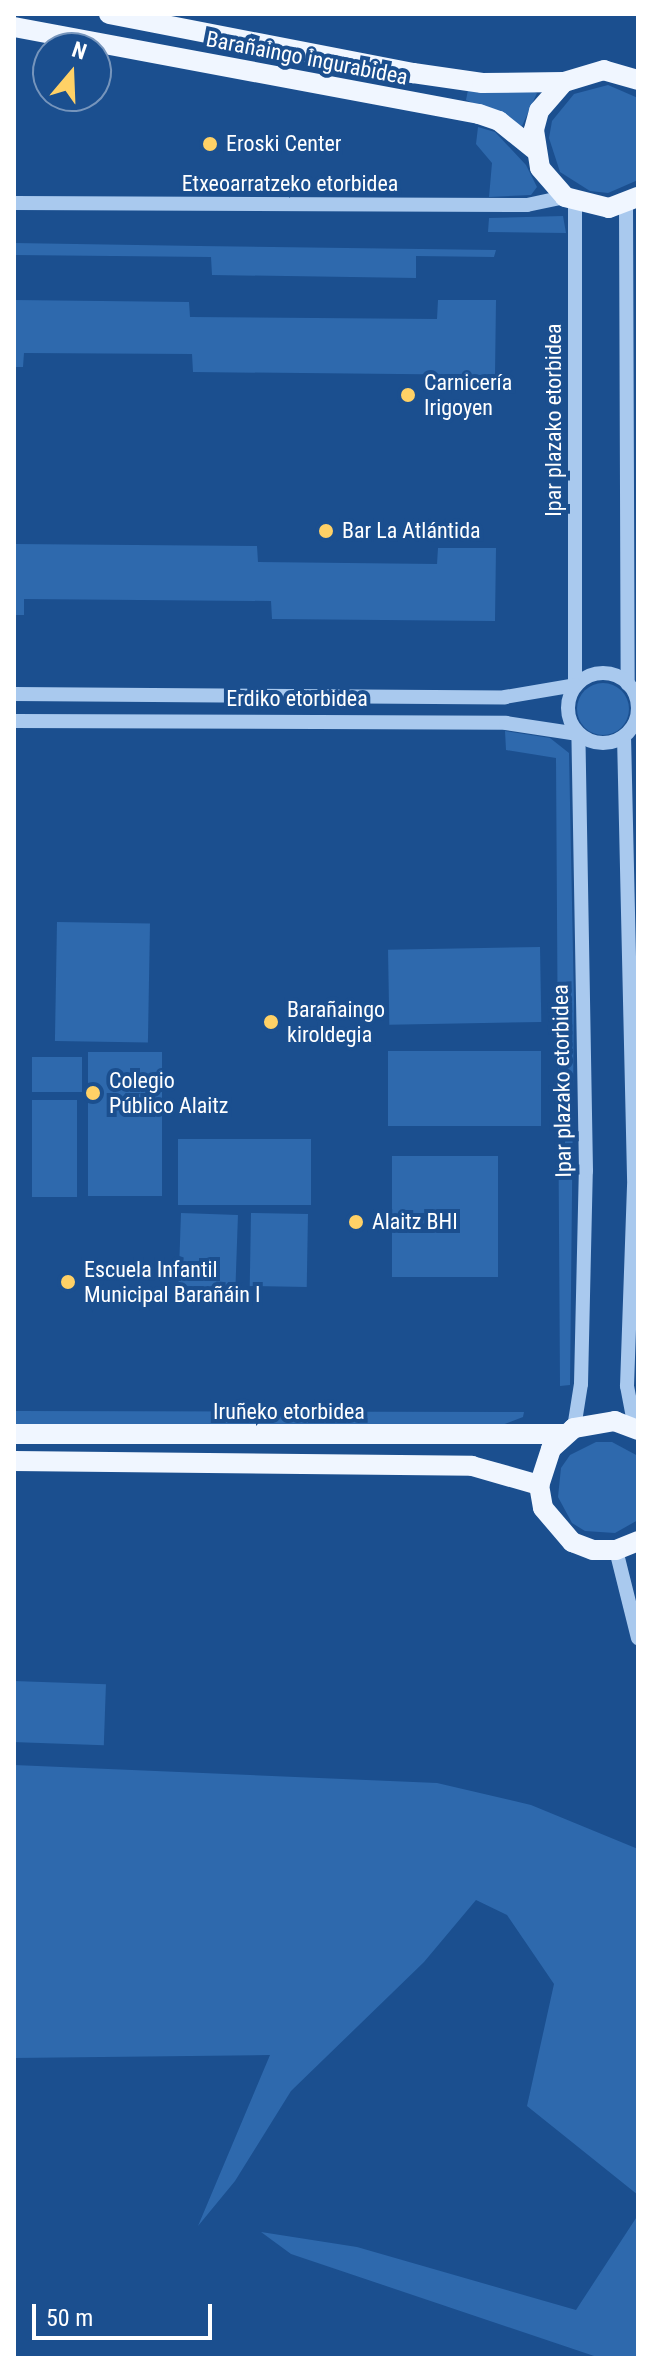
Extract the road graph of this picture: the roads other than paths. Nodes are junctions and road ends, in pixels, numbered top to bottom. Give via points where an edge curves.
1 (109, 14) edge
2 (14, 27) edge
3 (634, 76) edge
4 (564, 82) junction
5 (534, 149) junction
6 (570, 199) junction
7 (632, 201) edge
8 (14, 203) edge
9 (575, 685) junction
10 (633, 685) edge
11 (14, 694) edge
12 (14, 721) edge
13 (630, 733) edge
14 (578, 734) junction
15 (636, 1186) edge
16 (636, 1429) edge
17 (569, 1431) junction
18 (14, 1434) edge
19 (14, 1461) edge
20 (539, 1485) junction
21 (638, 1541) edge
22 (616, 1550) junction
23 (638, 1638) edge

1 - 4 main road, Barañaingo ingurabidea via 413,73 482,83
2 - 5 main road, Barañaingo ingurabidea via 479,114 499,121
3 - 4 main road, Barañaingo ingurabidea via 604,70
4 - 5 main road via 539,111
5 - 6 main road via 540,168
6 - 7 main road via 609,208
6 - 8 street, Etxeoarratzeko etorbidea via 511,205
6 - 9 street, Ipar plazako etorbidea
7 - 10 street
9 - 10 street via 608,673
9 - 11 street, Erdiko etorbidea via 505,697
9 - 14 street via 567,705
10 - 13 street via 638,704
12 - 14 street, Erdiko etorbidea via 506,723
13 - 14 street via 597,743
13 - 15 street
14 - 17 street, Ipar plazako etorbidea via 586,1171 581,1384
15 - 16 street via 627,1386
16 - 17 main road, Iruñeko etorbidea via 615,1421
17 - 18 main road, Iruñeko etorbidea
17 - 20 main road via 551,1449
19 - 20 main road via 472,1466
20 - 22 main road via 543,1508 572,1542 593,1550
21 - 22 main road
22 - 23 street

